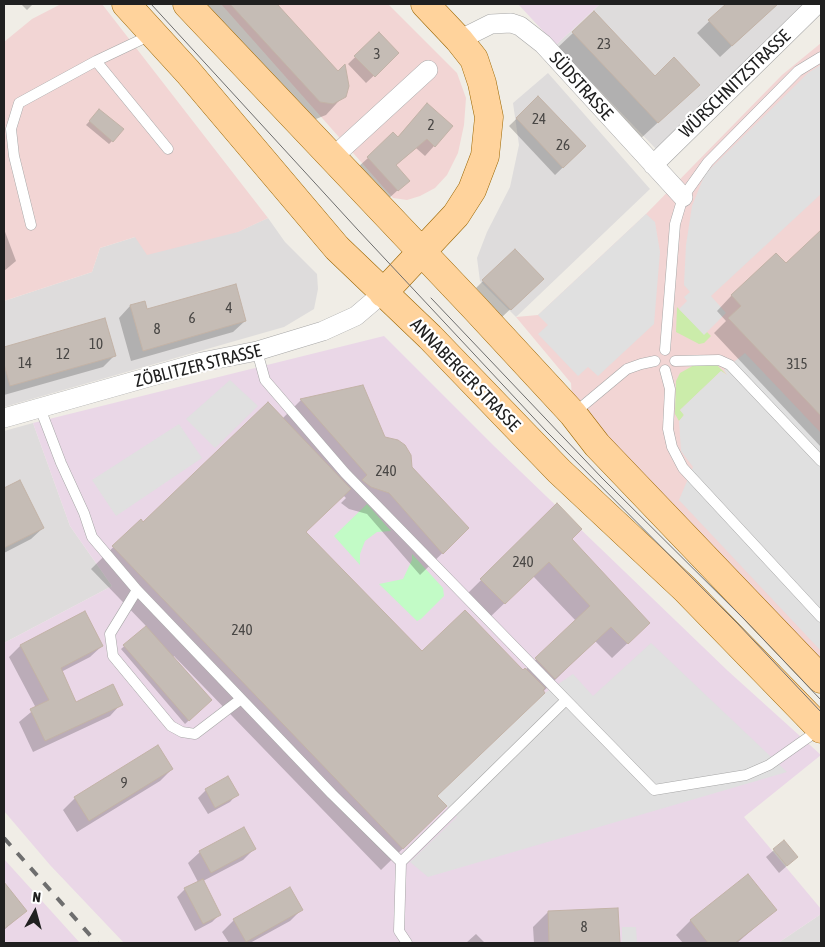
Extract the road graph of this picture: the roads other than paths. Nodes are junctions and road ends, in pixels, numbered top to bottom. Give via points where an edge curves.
1 (126, 4) edge
2 (187, 4) edge
3 (425, 4) edge
4 (817, 4) edge
5 (154, 34) junction
6 (460, 40) junction
7 (821, 57) edge
8 (96, 61) junction
9 (428, 70) dead end
10 (168, 149) dead end
11 (332, 158) junction
12 (653, 165) junction
13 (683, 196) junction
14 (31, 225) dead end
15 (423, 253) junction
16 (383, 293) junction
17 (665, 350) junction
18 (257, 351) junction
19 (655, 361) junction
20 (675, 361) junction
21 (665, 370) junction
22 (40, 408) junction
23 (572, 414) junction
24 (4, 418) edge
25 (821, 461) edge
26 (137, 590) junction
27 (821, 617) edge
28 (821, 679) edge
29 (241, 699) junction
30 (566, 700) junction
31 (821, 729) edge
32 (401, 862) junction
33 (407, 943) edge

1 - 5 main road, ANNABERGER STRASSE
2 - 11 main road
3 - 6 main road
4 - 12 street, WÜRSCHNITZSTRASSE
5 - 8 lane
5 - 16 main road, ANNABERGER STRASSE via 329,239
6 - 12 street, SÜDSTRASSE via 491,24 520,26 542,44
6 - 15 main road via 474,60 482,83 489,117 485,156 472,190 456,215
7 - 13 lane via 798,71 708,162
8 - 10 lane
8 - 14 lane via 19,103 11,129 14,156
9 - 11 street
11 - 15 main road
12 - 13 street, SÜDSTRASSE
13 - 17 lane via 675,224
15 - 16 main road
15 - 23 main road
16 - 18 street, ZÖBLITZER STRASSE via 356,316 323,331
16 - 31 main road, ANNABERGER STRASSE via 559,471 685,589
17 - 19 lane via 658,352
17 - 20 lane via 674,354
18 - 22 street, ZÖBLITZER STRASSE via 202,362
18 - 30 lane via 265,380 345,473
19 - 21 lane
19 - 23 lane via 627,370
20 - 21 lane
20 - 25 lane via 719,360 730,365
21 - 27 lane via 670,389 668,429 672,447 683,468
22 - 24 street, ZÖBLITZER STRASSE
22 - 26 lane via 92,537
23 - 28 main road via 597,445
26 - 29 lane
26 - 29 lane via 110,634 113,656 171,726 194,734
29 - 32 lane
30 - 31 lane via 654,790 746,775 769,765
30 - 32 lane
32 - 33 lane via 399,931

